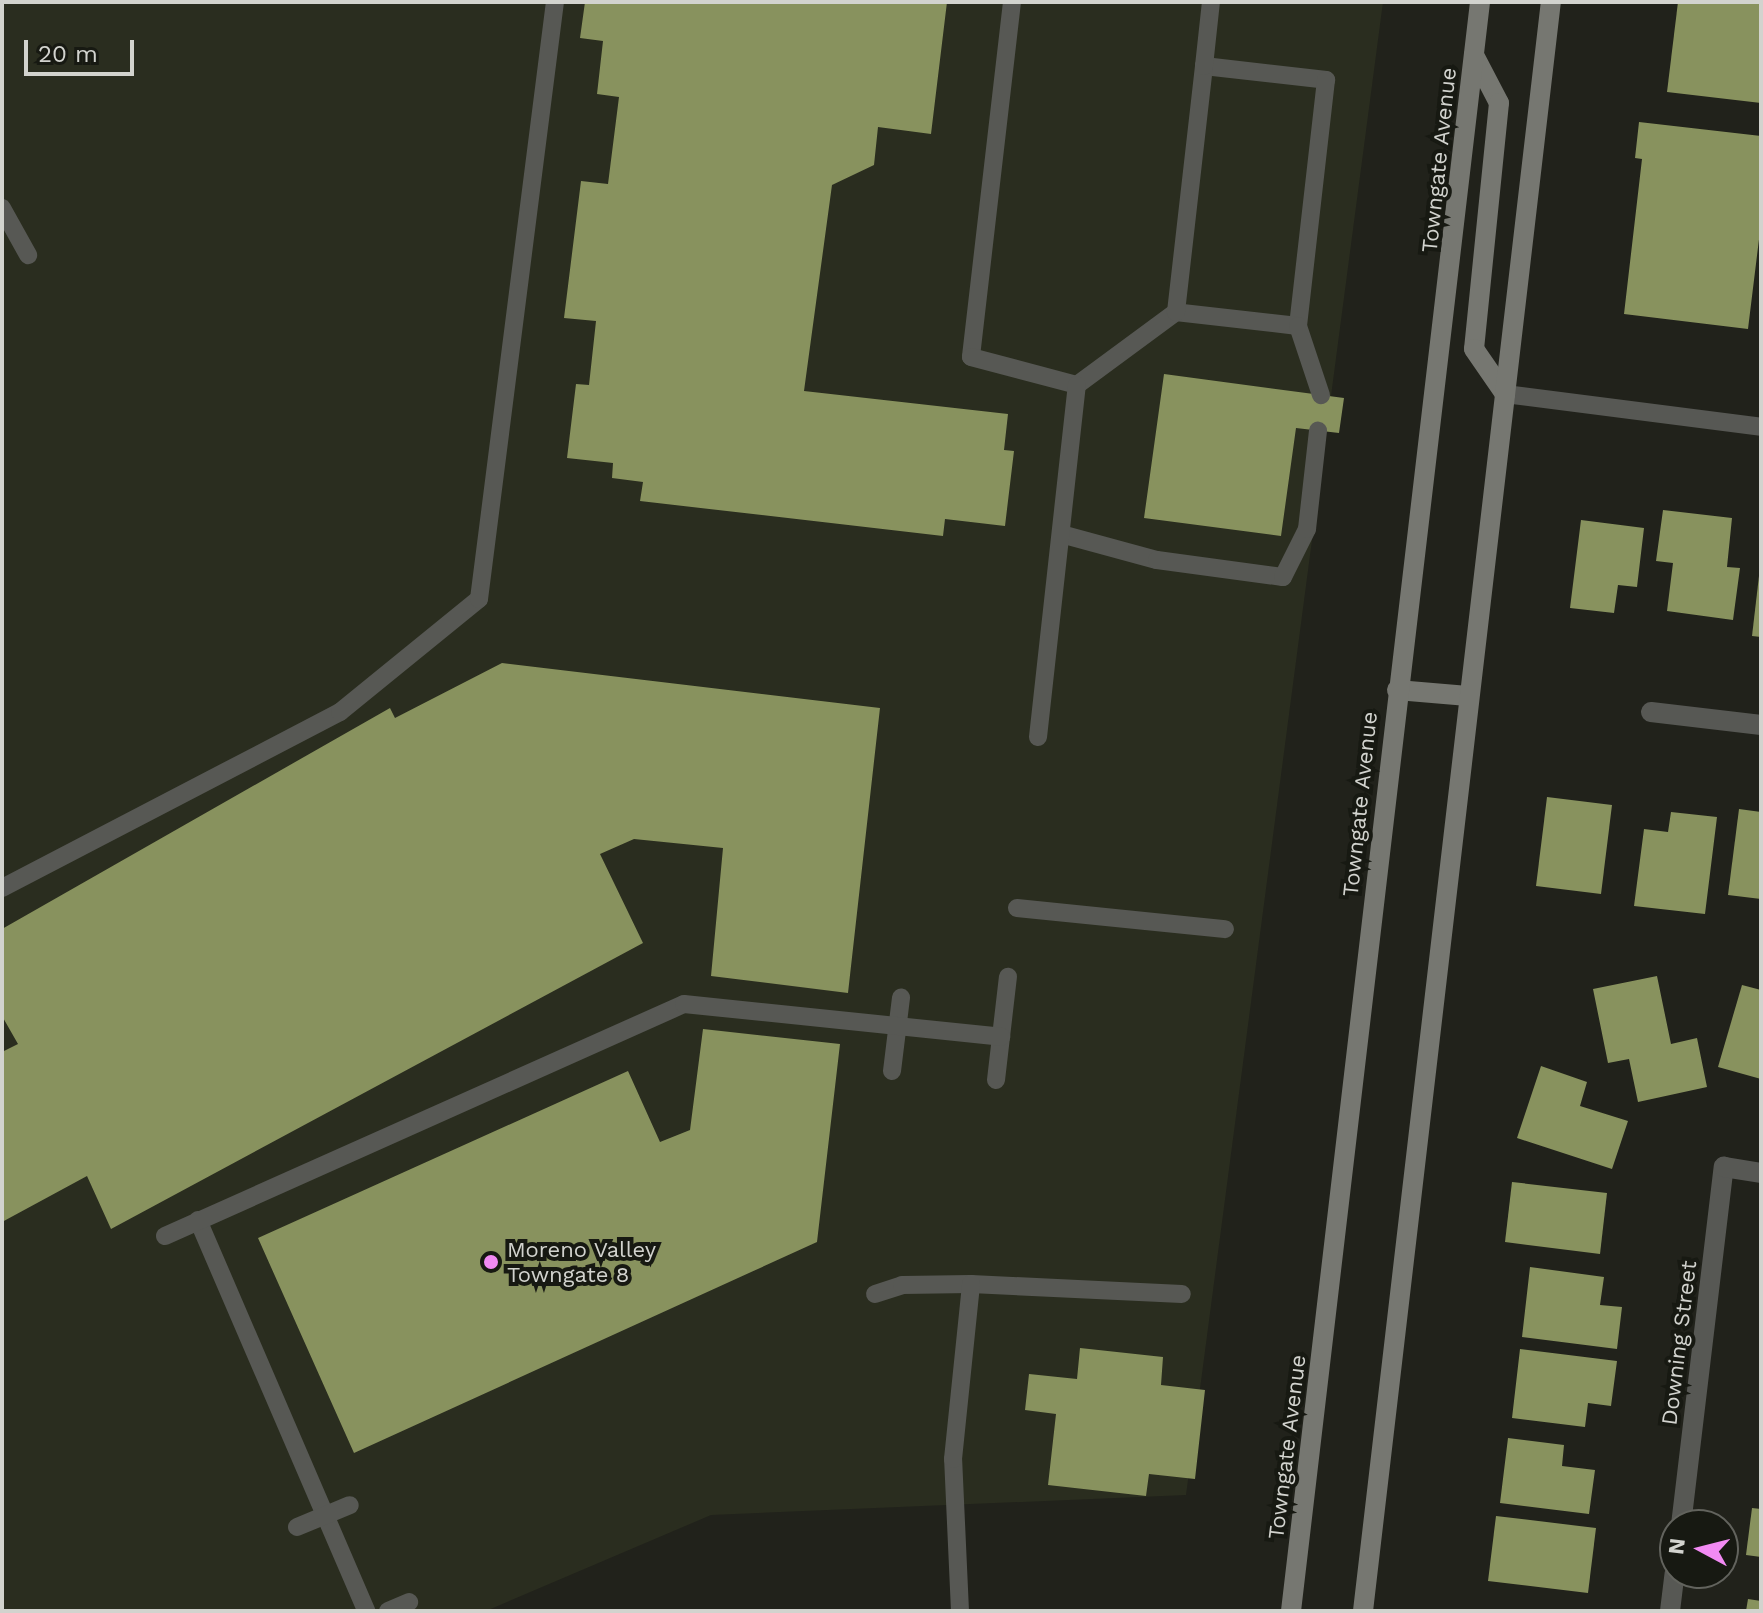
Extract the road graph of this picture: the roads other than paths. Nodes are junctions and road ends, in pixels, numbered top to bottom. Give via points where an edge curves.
1 (555, 2) edge
2 (1012, 2) edge
3 (1211, 2) edge
4 (1480, 2) edge
5 (1551, 2) edge
6 (1474, 55) junction
7 (1204, 66) junction
8 (2, 208) edge
9 (28, 255) dead end
10 (1176, 312) junction
11 (1298, 326) junction
12 (1077, 385) junction
13 (1505, 394) junction
14 (1321, 395) dead end
15 (1761, 427) edge
16 (1318, 431) dead end
17 (1061, 534) junction
18 (1397, 690) junction
19 (1468, 696) junction
20 (1651, 712) dead end
21 (1761, 725) edge
22 (1038, 737) dead end
23 (2, 888) edge
24 (1017, 908) dead end
25 (1225, 929) dead end
26 (1008, 977) dead end
27 (901, 998) dead end
28 (898, 1026) junction
29 (1001, 1037) junction
30 (892, 1071) dead end
31 (996, 1080) dead end
32 (1761, 1173) edge
33 (198, 1220) junction
34 (165, 1236) dead end
35 (971, 1284) junction
36 (875, 1294) dead end
37 (1182, 1294) dead end
38 (350, 1505) dead end
39 (1683, 1509) edge
40 (324, 1516) junction
41 (297, 1527) dead end
42 (1673, 1589) edge
43 (409, 1602) dead end
44 (366, 1611) edge
45 (388, 1611) edge
46 (960, 1611) edge
47 (1291, 1611) edge
48 (1363, 1611) edge
49 (1670, 1611) edge

1 - 23 lane via 479,599 340,712
2 - 12 lane via 971,357
3 - 7 lane
4 - 6 main road, Towngate Avenue
5 - 13 main road
6 - 13 main road via 1499,103 1474,349
6 - 18 main road, Towngate Avenue
7 - 10 lane
7 - 11 lane via 1326,80
8 - 9 lane
10 - 11 lane
10 - 12 lane
11 - 14 lane
12 - 17 lane
13 - 15 lane
13 - 19 main road
16 - 17 lane via 1307,529 1283,577 1157,560
17 - 22 lane
18 - 19 main road
18 - 47 main road, Towngate Avenue
19 - 48 main road
20 - 21 street
24 - 25 lane
26 - 29 lane
27 - 28 lane
28 - 29 lane
28 - 30 lane
28 - 33 lane via 684,1004
29 - 31 lane
32 - 39 street, Downing Street via 1724,1167
33 - 34 lane
33 - 40 lane
35 - 36 lane via 902,1285
35 - 37 lane
35 - 46 lane via 953,1459
38 - 40 lane
40 - 41 lane
40 - 44 lane
42 - 49 street
43 - 45 lane

